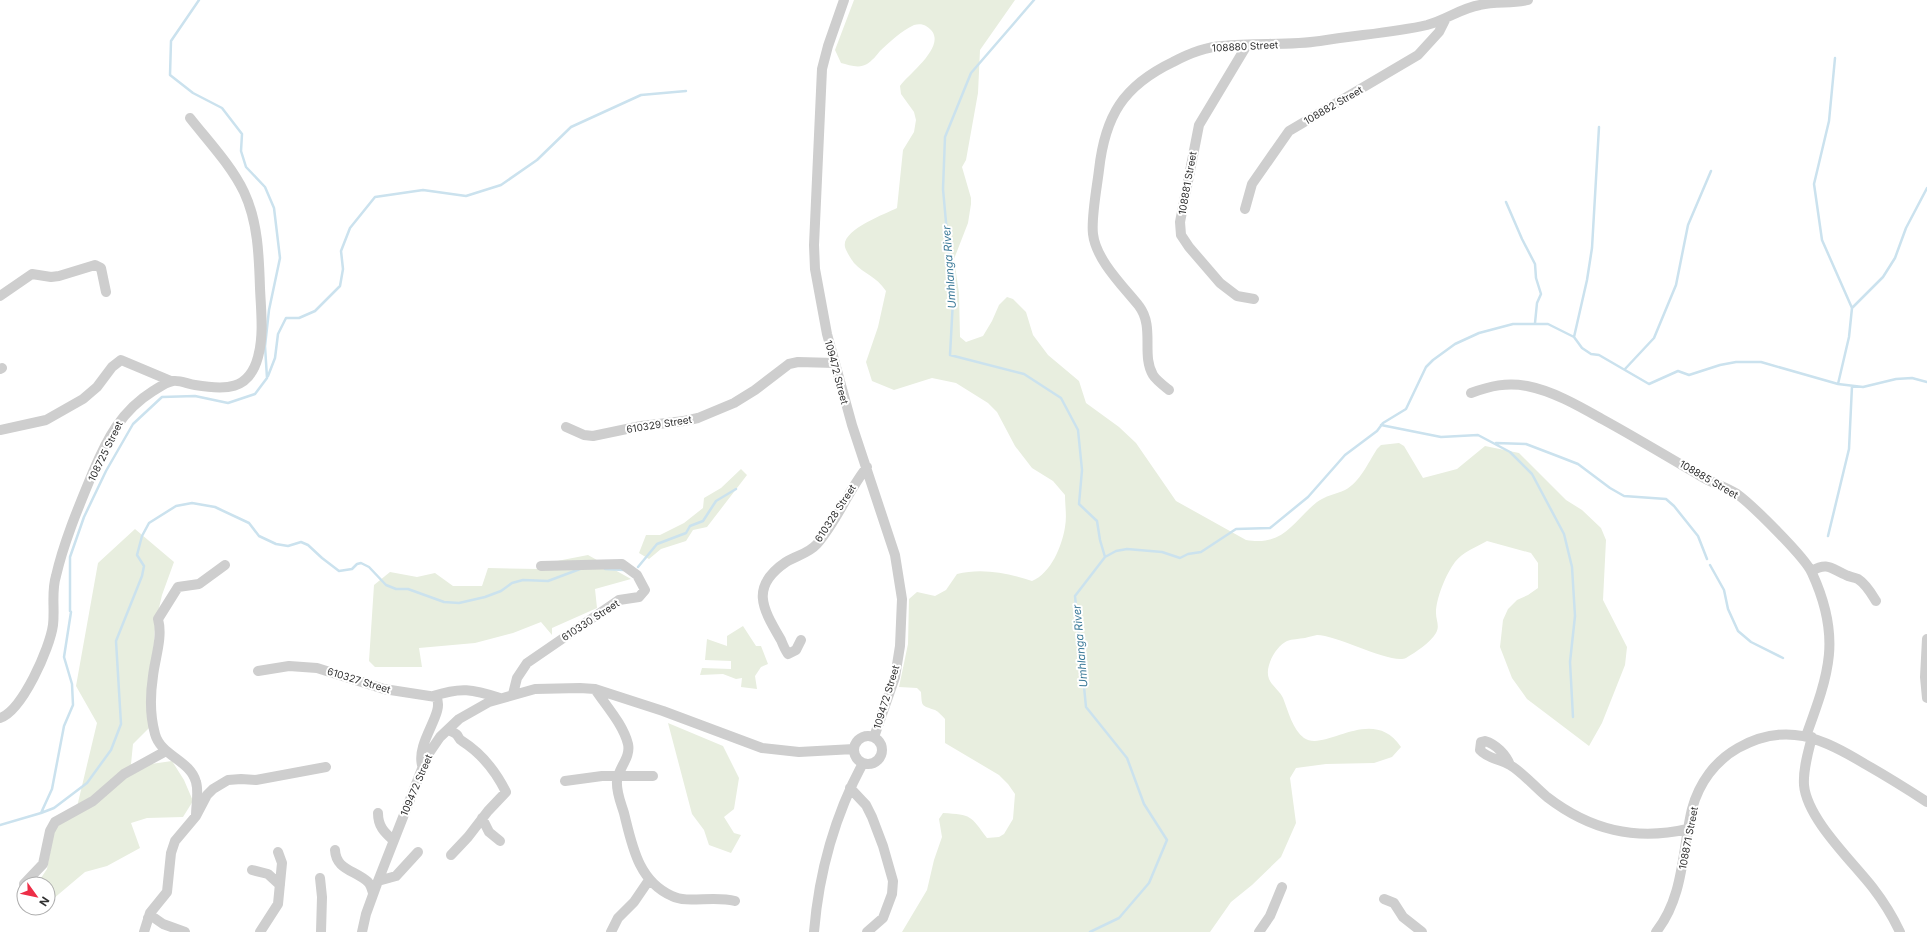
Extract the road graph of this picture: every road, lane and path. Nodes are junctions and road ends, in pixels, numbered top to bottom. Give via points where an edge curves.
1 (844, 0) edge
2 (1528, 0) edge
3 (1491, 1) edge
4 (1444, 20) junction
5 (1247, 45) junction
6 (190, 118) dead end
7 (1245, 209) dead end
8 (106, 292) dead end
9 (0, 296) edge
10 (1254, 299) dead end
11 (835, 363) junction
12 (171, 381) junction
13 (1169, 390) dead end
14 (1471, 393) dead end
15 (566, 428) dead end
16 (0, 430) edge
17 (867, 467) junction
18 (225, 565) dead end
19 (541, 566) dead end
20 (1811, 571) junction
21 (1876, 601) dead end
22 (1927, 639) edge
23 (801, 640) dead end
24 (258, 671) dead end
25 (595, 689) junction
26 (513, 694) junction
27 (433, 696) junction
28 (500, 698) junction
29 (1927, 698) edge
30 (0, 718) edge
31 (448, 730) junction
32 (874, 737) junction
33 (1809, 737) junction
34 (854, 749) junction
35 (166, 750) junction
36 (863, 763) junction
37 (422, 765) junction
38 (1510, 765) dead end
39 (326, 767) dead end
40 (617, 776) junction
41 (653, 776) dead end
42 (565, 782) dead end
43 (850, 788) junction
44 (1927, 802) edge
45 (378, 813) dead end
46 (196, 816) junction
47 (482, 818) junction
48 (1688, 829) junction
49 (393, 840) junction
50 (500, 841) dead end
51 (335, 850) dead end
52 (278, 852) dead end
53 (418, 852) dead end
54 (451, 855) dead end
55 (252, 870) dead end
56 (32, 876) edge
57 (320, 878) dead end
58 (649, 880) junction
59 (378, 881) junction
60 (280, 885) junction
61 (1282, 887) dead end
62 (373, 894) junction
63 (1384, 899) dead end
64 (734, 901) dead end
65 (148, 918) junction
66 (144, 932) edge
67 (185, 932) edge
68 (260, 932) edge
69 (320, 932) edge
70 (362, 932) edge
71 (611, 932) edge
72 (814, 932) edge
73 (867, 932) edge
74 (1259, 932) edge
75 (1422, 932) edge
76 (1656, 932) edge
77 (1900, 932) edge

1 - 11 street, 109472 Street via 822,70 814,245 815,269
2 - 3 street, 108880 Street via 1516,3
3 - 4 street, 108880 Street via 1465,9
4 - 5 street, 108880 Street via 1402,30 1310,42
4 - 7 street, 108882 Street via 1439,32 1418,55 1289,131 1252,184
5 - 10 street, 108881 Street via 1199,125 1180,222 1181,235 1220,283 1237,296
5 - 13 street, 108880 Street via 1210,47 1184,56 1142,78 1120,103 1106,134 1093,234 1108,267 1144,316 1153,375
6 - 12 street via 234,175 252,213 258,251 261,342 252,374 239,385 207,386
8 - 9 street via 101,268 95,264 59,276 32,274
11 - 15 street, 610329 Street via 789,364 734,403 698,418 641,426 597,436 584,435
11 - 17 street, 109472 Street
12 - 16 street via 121,360 83,399 46,420
12 - 30 street, 108725 Street via 149,393 126,412 103,451 58,568 53,591 53,627 44,656 21,698 8,714
14 - 20 street, 108885 Street via 1487,387 1515,384 1545,391 1586,410 1650,445 1702,478 1737,494 1778,533
17 - 23 street, 610328 Street via 817,544 774,571 765,584 763,598 766,615 788,654 796,650
17 - 32 street, 109472 Street via 895,555 902,599 900,646 895,677
18 - 35 street via 199,584 178,587 158,619 160,628 152,677 151,711 155,736
19 - 26 street, 610330 Street via 622,564 637,575 645,590 639,597 619,600 537,655 521,670
20 - 21 street via 1820,566 1830,566 1857,579
20 - 33 street, 108885 Street via 1826,614 1830,652 1827,674
22 - 29 street
24 - 27 street, 610327 Street via 289,666 312,667 384,689
25 - 26 street, 109472 Street via 534,689
25 - 34 street, 109472 Street via 762,748 799,752
25 - 40 street via 621,728 628,746 626,759
26 - 28 street, 109472 Street
27 - 28 street via 456,689 478,691
27 - 37 street via 438,698 439,705 421,750
28 - 31 street, 109472 Street via 476,708
31 - 37 street, 109472 Street
31 - 47 street via 457,734 459,739 487,761 506,792
32 - 34 street via 862,738
32 - 36 street via 882,746 882,754 875,763
33 - 44 street, 108871 Street via 1851,755
33 - 48 street, 108871 Street via 1783,734 1760,738 1731,752 1716,764 1698,793
33 - 77 street, 108885 Street via 1804,778 1805,793 1812,809 1830,836 1877,894
34 - 36 street via 857,758
35 - 46 street via 184,763 196,780
35 - 56 street via 124,774 93,801 55,822 50,831 43,864
36 - 43 street
37 - 49 street, 109472 Street
38 - 48 street via 1554,802 1600,826 1646,835 1661,835
39 - 46 street via 256,780 235,779 221,784 206,795
40 - 41 street
40 - 42 street
40 - 58 street via 617,790 634,852
43 - 72 street via 827,851
43 - 73 street via 866,805 872,817 893,882 892,894 883,918
45 - 49 street via 378,822
46 - 65 street via 175,841 171,853 167,892
47 - 50 street via 489,832
47 - 54 street
48 - 76 street, 108871 Street via 1675,900
49 - 59 street, 109472 Street
51 - 62 street via 341,866 369,883
52 - 60 street via 282,863
53 - 59 street via 396,876
55 - 60 street via 268,874
57 - 69 street
58 - 64 street via 677,898 714,897
58 - 71 street via 634,902 618,918
59 - 62 street, 109472 Street
60 - 68 street via 278,904
61 - 74 street via 1270,916
62 - 70 street, 109472 Street
63 - 75 street via 1394,903 1403,917
65 - 66 street
65 - 67 street via 153,917 163,924

